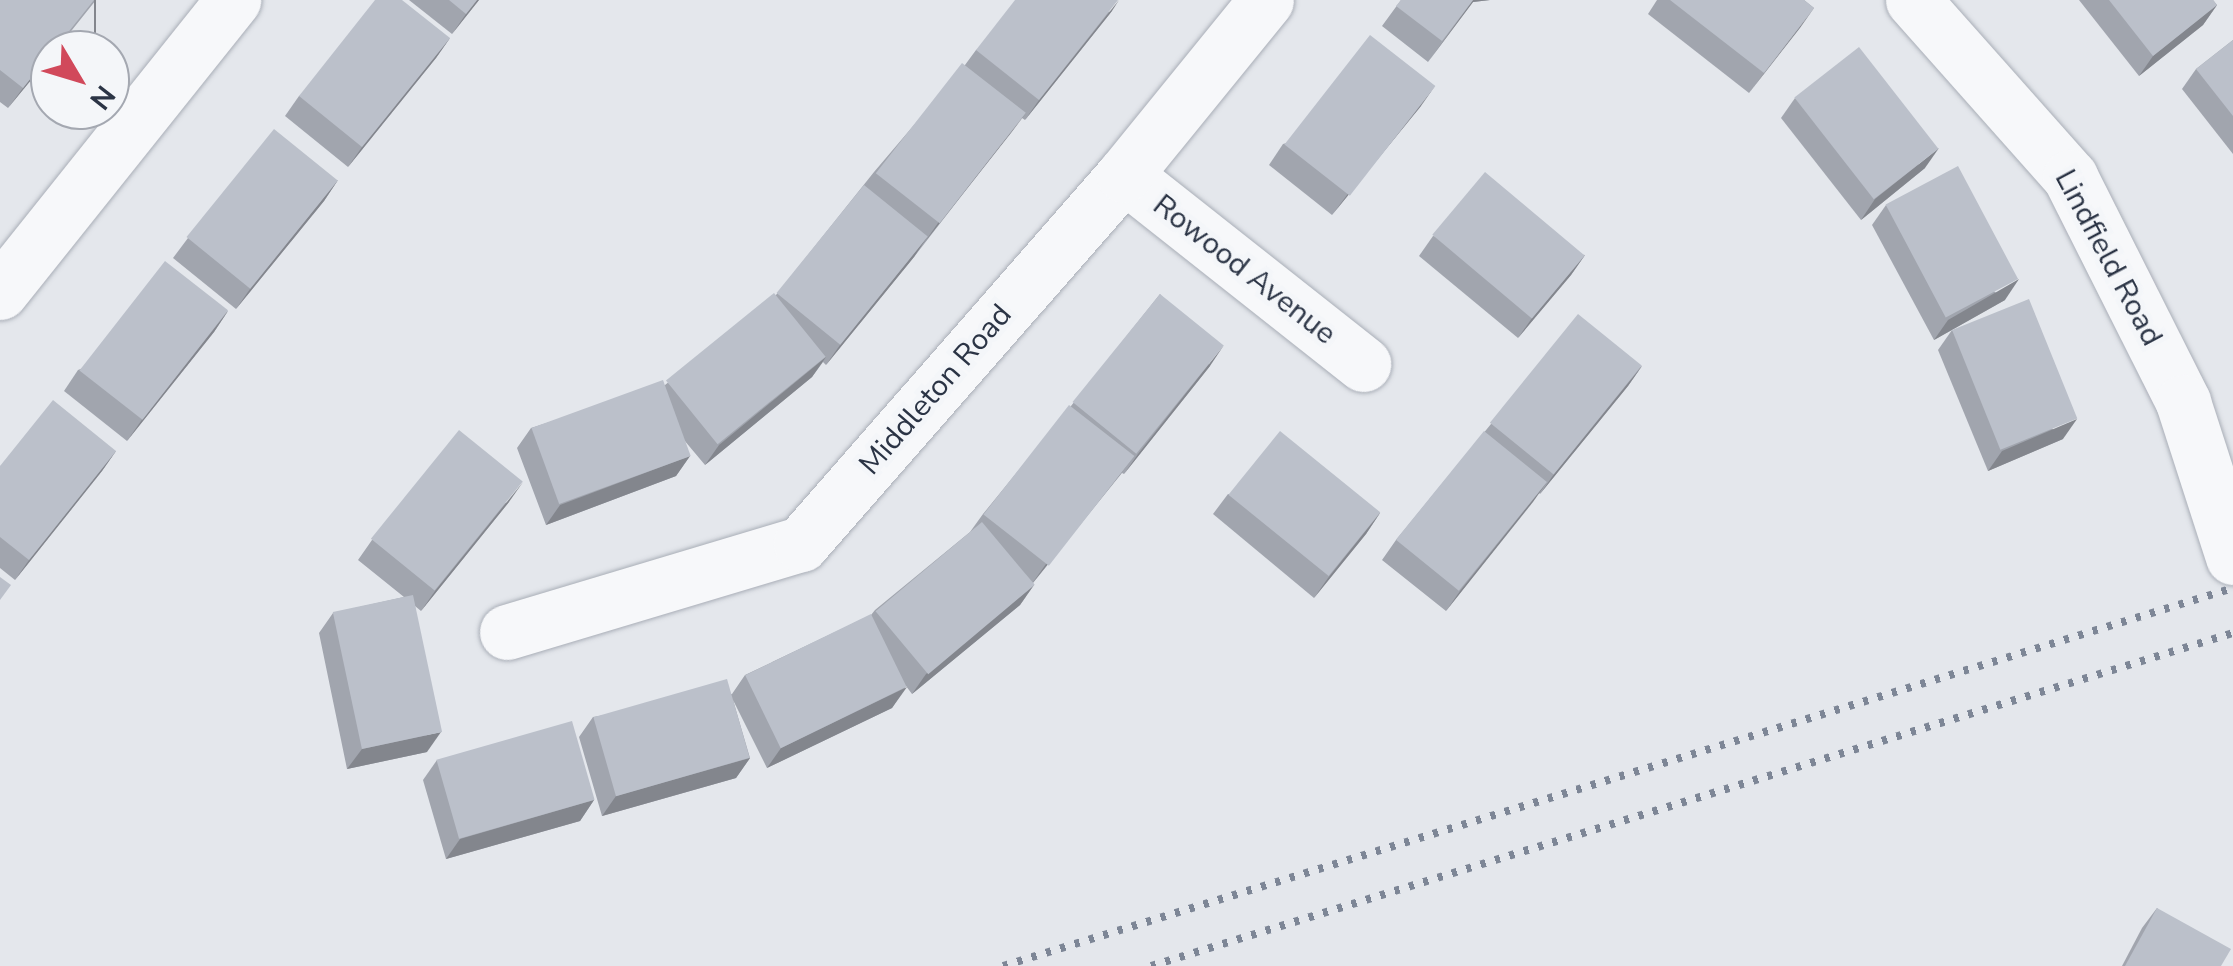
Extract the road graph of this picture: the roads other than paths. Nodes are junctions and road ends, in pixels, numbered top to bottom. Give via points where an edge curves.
1 (234, 0) edge
2 (1266, 0) edge
3 (1912, 0) edge
4 (1124, 175) junction
5 (0, 292) edge
6 (1363, 364) dead end
7 (2233, 557) edge
8 (507, 632) dead end

1 - 5 street
2 - 4 street, Middleton Road
3 - 7 street, Lindfield Road via 2070,177 2183,402
4 - 6 street, Rowood Avenue
4 - 8 street, Middleton Road via 801,544

